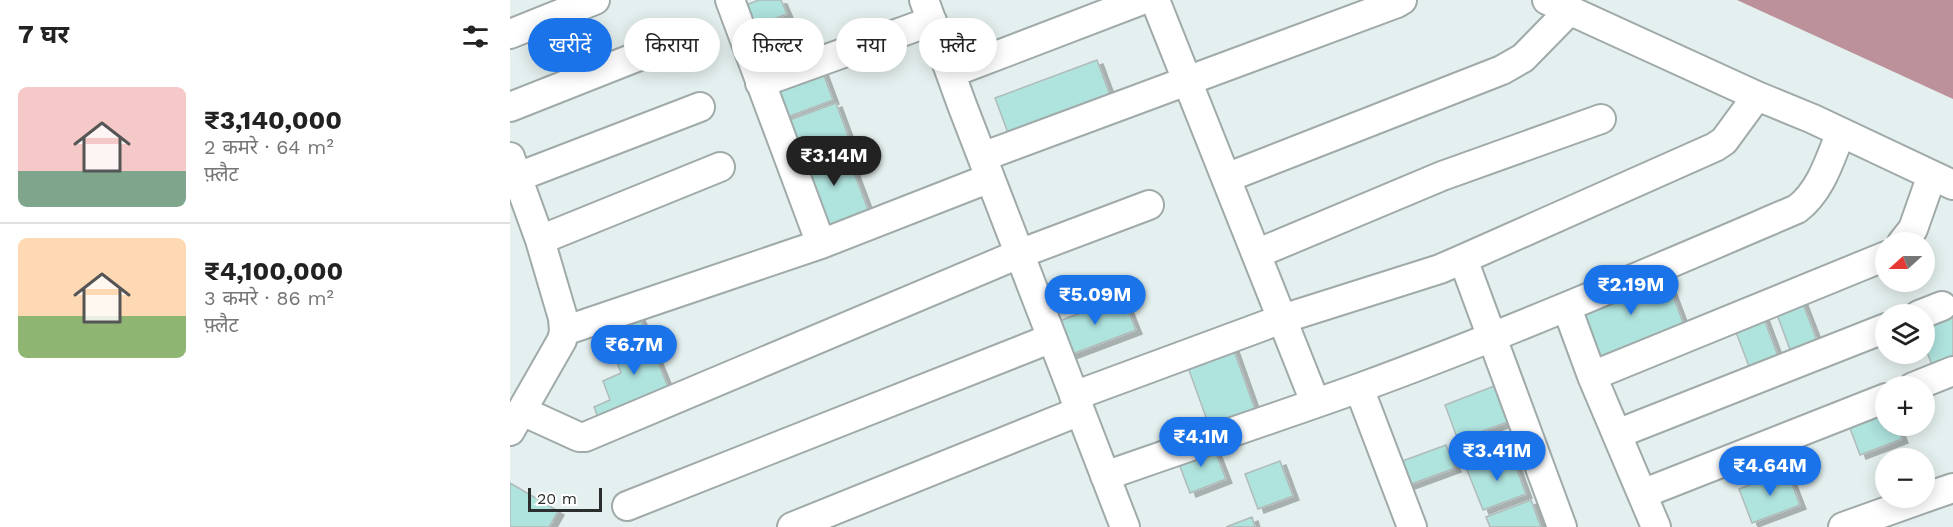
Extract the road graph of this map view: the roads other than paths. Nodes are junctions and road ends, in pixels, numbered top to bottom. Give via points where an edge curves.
1 (595, 0) edge
2 (730, 0) edge
3 (1142, 0) edge
4 (1155, 0) edge
5 (1402, 0) edge
6 (1558, 5) edge
7 (928, 11) edge
8 (510, 34) edge
9 (624, 62) edge
10 (951, 73) junction
11 (1188, 81) junction
12 (760, 83) junction
13 (1757, 96) junction
14 (700, 107) dead end
15 (510, 108) edge
16 (1601, 118) dead end
17 (1841, 132) junction
18 (720, 167) dead end
19 (986, 168) junction
20 (513, 172) edge
21 (1226, 178) junction
22 (1942, 180) edge
23 (1149, 206) dead end
24 (1911, 232) edge
25 (540, 240) junction
26 (821, 244) junction
27 (1019, 254) junction
28 (1256, 254) junction
29 (1463, 259) junction
30 (1875, 260) edge
31 (1566, 308) junction
32 (1282, 319) junction
33 (564, 331) junction
34 (1875, 332) edge
35 (1492, 337) junction
36 (1052, 338) junction
37 (1953, 371) edge
38 (1592, 375) junction
39 (1935, 378) edge
40 (1359, 388) junction
41 (1315, 402) junction
42 (1875, 402) edge
43 (1077, 403) junction
44 (516, 421) edge
45 (1617, 434) junction
46 (1105, 476) junction
47 (1953, 488) edge
48 (1642, 494) junction
49 (1935, 494) edge
50 (627, 506) dead end
51 (1896, 508) edge
52 (792, 527) edge
53 (1125, 527) edge
54 (1412, 527) edge
55 (1562, 527) edge
56 (1656, 527) edge
57 (1843, 527) edge

1 - 8 street
2 - 12 street
3 - 10 street
4 - 11 street
5 - 11 street
6 - 13 street
6 - 21 street via 1523,58 1502,70
7 - 10 street
7 - 12 street
9 - 15 street
10 - 19 street
11 - 19 street
11 - 21 street
12 - 26 street
13 - 17 street
13 - 29 street via 1724,141 1715,147
14 - 20 street
16 - 28 street via 1442,176
17 - 22 street
17 - 31 street via 1817,188 1797,209
18 - 25 street
19 - 26 street
19 - 27 street
20 - 25 street
21 - 28 street
22 - 24 street
23 - 27 street
25 - 33 street
26 - 33 street
27 - 36 street
27 - 44 street via 585,437
28 - 32 street
29 - 32 street
29 - 35 street
30 - 38 street
31 - 35 street
31 - 38 street
32 - 41 street
32 - 43 street
33 - 44 street
34 - 45 street
35 - 40 street
35 - 55 street
36 - 43 street
36 - 50 street
37 - 39 street
38 - 45 street
40 - 41 street
40 - 54 street
41 - 46 street
42 - 48 street
43 - 46 street
43 - 52 street
45 - 48 street
46 - 53 street
47 - 49 street
48 - 56 street
51 - 57 street

